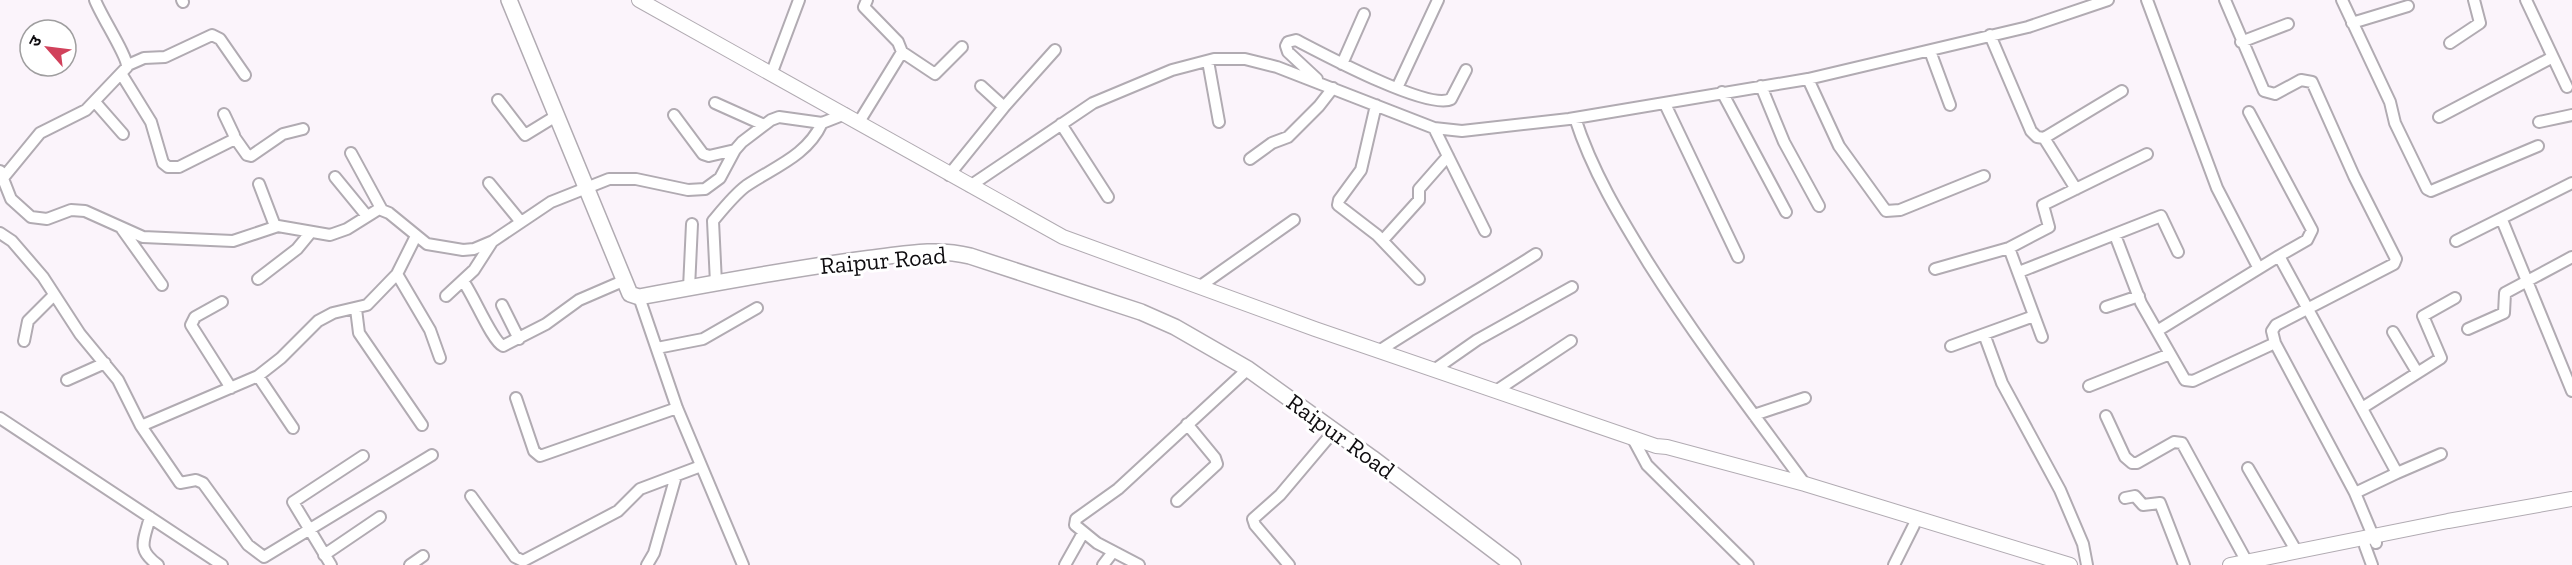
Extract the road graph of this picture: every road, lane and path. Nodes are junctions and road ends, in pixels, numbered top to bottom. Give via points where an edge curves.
1 (95, 0) edge
2 (509, 0) edge
3 (639, 0) edge
4 (798, 0) edge
5 (867, 0) edge
6 (1438, 0) edge
7 (2108, 0) edge
8 (2148, 0) edge
9 (2225, 0) edge
10 (2342, 0) edge
11 (2474, 0) edge
12 (2526, 0) edge
13 (2408, 6) dead end
14 (1364, 14) dead end
15 (2352, 23) junction
16 (2288, 24) dead end
17 (1990, 35) junction
18 (2241, 42) junction
19 (2450, 43) dead end
20 (962, 47) dead end
21 (1054, 50) dead end
22 (1930, 51) junction
23 (903, 52) junction
24 (2551, 58) junction
25 (1208, 61) junction
26 (128, 64) junction
27 (1342, 64) junction
28 (1466, 70) dead end
29 (772, 72) junction
30 (122, 75) junction
31 (244, 75) dead end
32 (1808, 79) junction
33 (1322, 84) junction
34 (981, 86) dead end
35 (1761, 86) junction
36 (2566, 87) dead end
37 (1333, 88) junction
38 (1397, 88) junction
39 (2122, 91) dead end
40 (1722, 92) junction
41 (498, 100) dead end
42 (95, 102) junction
43 (715, 103) dead end
44 (1665, 104) junction
45 (1376, 105) junction
46 (1950, 105) dead end
47 (1004, 107) junction
48 (2249, 112) dead end
49 (224, 114) dead end
50 (845, 114) junction
51 (674, 115) dead end
52 (2572, 115) edge
53 (556, 116) junction
54 (2439, 117) dead end
55 (1575, 118) junction
56 (859, 122) junction
57 (1219, 122) dead end
58 (2540, 122) dead end
59 (822, 123) junction
60 (1061, 124) junction
61 (764, 125) junction
62 (1434, 128) junction
63 (303, 129) dead end
64 (123, 134) dead end
65 (235, 138) junction
66 (2044, 138) junction
67 (2538, 146) dead end
68 (735, 150) junction
69 (351, 153) dead end
70 (2147, 154) dead end
71 (1448, 156) junction
72 (1250, 159) dead end
73 (2, 174) edge
74 (949, 175) junction
75 (1984, 176) dead end
76 (335, 177) dead end
77 (489, 183) dead end
78 (2572, 183) edge
79 (259, 184) dead end
80 (970, 186) junction
81 (585, 187) junction
82 (2076, 189) junction
83 (1108, 197) dead end
84 (1819, 206) dead end
85 (382, 210) junction
86 (1786, 212) dead end
87 (367, 216) junction
88 (1294, 220) dead end
89 (2502, 220) junction
90 (520, 222) junction
91 (692, 224) dead end
92 (275, 226) junction
93 (122, 228) junction
94 (1485, 231) dead end
95 (311, 232) junction
96 (0, 233) edge
97 (2115, 235) junction
98 (416, 236) junction
99 (492, 240) junction
100 (1383, 240) junction
101 (2456, 241) dead end
102 (2009, 249) junction
103 (2178, 252) dead end
104 (1536, 254) dead end
105 (2279, 256) junction
106 (1738, 257) dead end
107 (2572, 257) edge
108 (2258, 267) junction
109 (1935, 269) dead end
110 (2019, 272) junction
111 (397, 274) junction
112 (258, 279) dead end
113 (1419, 279) dead end
114 (463, 281) junction
115 (622, 281) junction
116 (2528, 282) junction
117 (716, 283) junction
118 (162, 285) dead end
119 (1199, 287) junction
120 (1572, 287) dead end
121 (689, 288) junction
122 (54, 295) junction
123 (446, 296) dead end
124 (2139, 296) junction
125 (639, 297) junction
126 (2455, 298) dead end
127 (222, 302) dead end
128 (502, 306) dead end
129 (2106, 306) dead end
130 (757, 308) dead end
131 (356, 309) junction
132 (2309, 309) junction
133 (2034, 316) junction
134 (2468, 329) dead end
135 (2157, 331) junction
136 (2393, 332) dead end
137 (1984, 334) junction
138 (2042, 337) dead end
139 (519, 339) junction
140 (24, 341) dead end
141 (1571, 341) dead end
142 (2275, 343) junction
143 (1951, 346) dead end
144 (657, 348) junction
145 (1379, 351) junction
146 (2169, 354) junction
147 (440, 358) dead end
148 (105, 363) junction
149 (1248, 369) junction
150 (1434, 370) junction
151 (2417, 372) junction
152 (258, 376) junction
153 (67, 380) dead end
154 (2089, 386) dead end
155 (231, 388) junction
156 (1496, 391) junction
157 (2572, 391) edge
158 (516, 398) dead end
159 (1805, 398) dead end
160 (677, 408) junction
161 (2362, 408) junction
162 (1754, 415) junction
163 (2106, 416) dead end
164 (0, 418) edge
165 (1187, 424) junction
166 (422, 425) dead end
167 (141, 426) junction
168 (293, 428) dead end
169 (1334, 431) junction
170 (1633, 439) junction
171 (1656, 446) junction
172 (2441, 454) dead end
173 (432, 455) dead end
174 (363, 456) dead end
175 (701, 465) junction
176 (2248, 468) dead end
177 (2397, 472) junction
178 (676, 476) junction
179 (1804, 484) junction
180 (2355, 493) junction
181 (471, 496) dead end
182 (2125, 498) dead end
183 (2572, 499) edge
184 (1177, 501) dead end
185 (2572, 507) edge
186 (150, 517) junction
187 (380, 517) dead end
188 (1914, 525) junction
189 (309, 529) junction
190 (1083, 533) junction
191 (2371, 541) junction
192 (1113, 552) junction
193 (2297, 552) junction
194 (324, 555) junction
195 (423, 556) dead end
196 (2247, 562) junction
197 (159, 565) edge
198 (222, 565) edge
199 (331, 565) edge
200 (410, 565) edge
201 (647, 565) edge
202 (743, 565) edge
203 (1065, 565) edge
204 (1103, 565) edge
205 (1139, 565) edge
206 (1289, 565) edge
207 (1513, 565) edge
208 (1748, 565) edge
209 (1894, 565) edge
210 (2046, 565) edge
211 (2070, 565) edge
212 (2087, 565) edge
213 (2184, 565) edge
214 (2230, 565) edge
215 (2270, 565) edge
216 (2372, 565) edge

1 - 26 street
2 - 53 main road
3 - 29 street
4 - 29 street
5 - 23 street via 864,6
6 - 38 street
7 - 17 street via 2028,27
8 - 108 street via 2217,188
9 - 18 street
10 - 15 street
11 - 19 street via 2480,23
12 - 24 street
13 - 15 street
14 - 27 street
15 - 67 street via 2427,189
16 - 18 street
17 - 22 street
17 - 66 street via 2031,131
18 - 132 street via 2267,93 2275,94 2301,80 2312,82 2395,257 2394,264
20 - 23 street via 935,74
21 - 47 street
22 - 32 street
22 - 46 street
23 - 56 street
24 - 36 street
24 - 54 street
25 - 33 street via 1245,59
25 - 57 street
25 - 60 street via 1113,93
26 - 30 street
26 - 31 street via 165,57 212,35 220,39
27 - 33 street via 1296,40 1288,42 1288,52
27 - 38 street
28 - 38 street via 1449,100
29 - 50 street
30 - 42 street
30 - 65 street via 151,122 166,166 179,167
32 - 35 street
32 - 75 street via 1839,146 1886,211 1900,210
33 - 37 street
34 - 47 street
35 - 40 street
35 - 84 street via 1784,142
37 - 45 street
37 - 72 street via 1288,137
39 - 66 street
40 - 44 street
40 - 86 street
41 - 53 street via 525,135
42 - 64 street
42 - 73 street via 40,133
43 - 61 street
44 - 55 street
44 - 106 street
45 - 62 street
45 - 100 street via 1361,170 1338,203
47 - 74 street
48 - 105 street via 2312,230 2307,240
49 - 65 street
50 - 56 street
50 - 59 street
51 - 68 street via 703,154
52 - 58 street
53 - 81 main road
55 - 62 street via 1462,131
55 - 162 street via 1588,156 1620,218
56 - 74 street
59 - 61 street via 779,117
59 - 117 street via 798,153 742,190 713,221
60 - 80 street
60 - 83 street
61 - 68 street
62 - 71 street
63 - 65 street via 284,134 250,156
66 - 82 street
68 - 81 street via 720,178 705,189 688,190 623,178
69 - 85 street
70 - 82 street
71 - 94 street
71 - 100 street via 1419,189 1419,200
73 - 93 street via 17,207 31,217 47,219 78,210
74 - 80 street
76 - 87 street
77 - 90 street
78 - 89 street
79 - 92 street
80 - 119 street via 1063,237
81 - 90 street via 550,202
81 - 115 main road
82 - 102 street via 2043,205 2049,227
85 - 87 street
85 - 98 street
87 - 95 street via 336,234
88 - 119 street
89 - 101 street
89 - 116 street
90 - 99 street
91 - 121 street
92 - 93 street via 246,238 220,242 143,237
92 - 95 street
93 - 118 street
95 - 112 street via 297,249
96 - 122 street via 23,253
97 - 103 street via 2161,216
97 - 110 street
97 - 124 street
98 - 99 street via 432,245 463,250
98 - 111 street
99 - 114 street
100 - 113 street
102 - 109 street
102 - 110 street
104 - 145 street
105 - 108 street
105 - 132 street
107 - 116 street
108 - 135 street
110 - 133 street
111 - 131 street via 371,303
111 - 147 street via 430,330
114 - 123 street
114 - 139 street via 496,342 503,346
115 - 125 main road via 630,294
115 - 139 street via 579,300
116 - 134 street via 2504,294 2504,313
116 - 157 street
117 - 121 main road, Raipur Road
117 - 149 main road, Raipur Road via 848,261 951,251 1158,319
119 - 145 street
120 - 150 street via 1477,340
121 - 125 main road, Raipur Road
122 - 140 street via 28,321
122 - 148 street
124 - 129 street
124 - 135 street
125 - 144 street
126 - 151 street via 2423,315 2442,356
127 - 155 street via 195,317 191,325
128 - 139 street
130 - 144 street via 703,339
131 - 152 street via 333,313 318,321
131 - 166 street via 359,333
132 - 142 street via 2274,327
132 - 161 street
133 - 137 street
133 - 138 street
135 - 146 street
136 - 151 street
137 - 143 street
137 - 212 street via 2002,383 2060,490 2083,544
141 - 156 street
142 - 146 street via 2191,382 2182,377
142 - 180 street
144 - 160 street
145 - 150 street
146 - 154 street
148 - 153 street
148 - 167 street
149 - 165 street
149 - 169 main road, Raipur Road
150 - 156 street
151 - 161 street
152 - 155 street
152 - 168 street
155 - 167 street
156 - 170 street
158 - 160 street via 534,451 540,456
159 - 162 street
160 - 175 street
161 - 177 street
162 - 179 street
163 - 196 street via 2125,457 2132,463 2174,442 2184,445
164 - 186 street
165 - 184 street via 1217,464
165 - 190 street via 1118,489 1078,517 1075,525
167 - 189 street via 178,481 203,483 248,545 261,556
169 - 206 street via 1280,495 1253,519
169 - 207 main road, Raipur Road
170 - 171 street
170 - 208 street via 1647,465
171 - 179 street
171 - 188 street via 1674,457
172 - 177 street
173 - 189 street
174 - 189 street via 294,501
175 - 178 street
175 - 202 street
176 - 193 street
177 - 180 street
178 - 181 street via 640,489 618,511 523,561 515,557
178 - 201 street
179 - 211 street
180 - 191 street
182 - 213 street via 2135,496 2143,505 2160,503
183 - 191 street
185 - 191 street
186 - 197 street via 142,547 145,555
186 - 198 street
187 - 194 street
188 - 209 street
188 - 210 street
189 - 194 street
190 - 192 street
190 - 203 street
191 - 193 street
191 - 215 street
191 - 216 street
192 - 204 street
192 - 205 street
193 - 196 street
194 - 199 street
195 - 200 street
196 - 214 street

